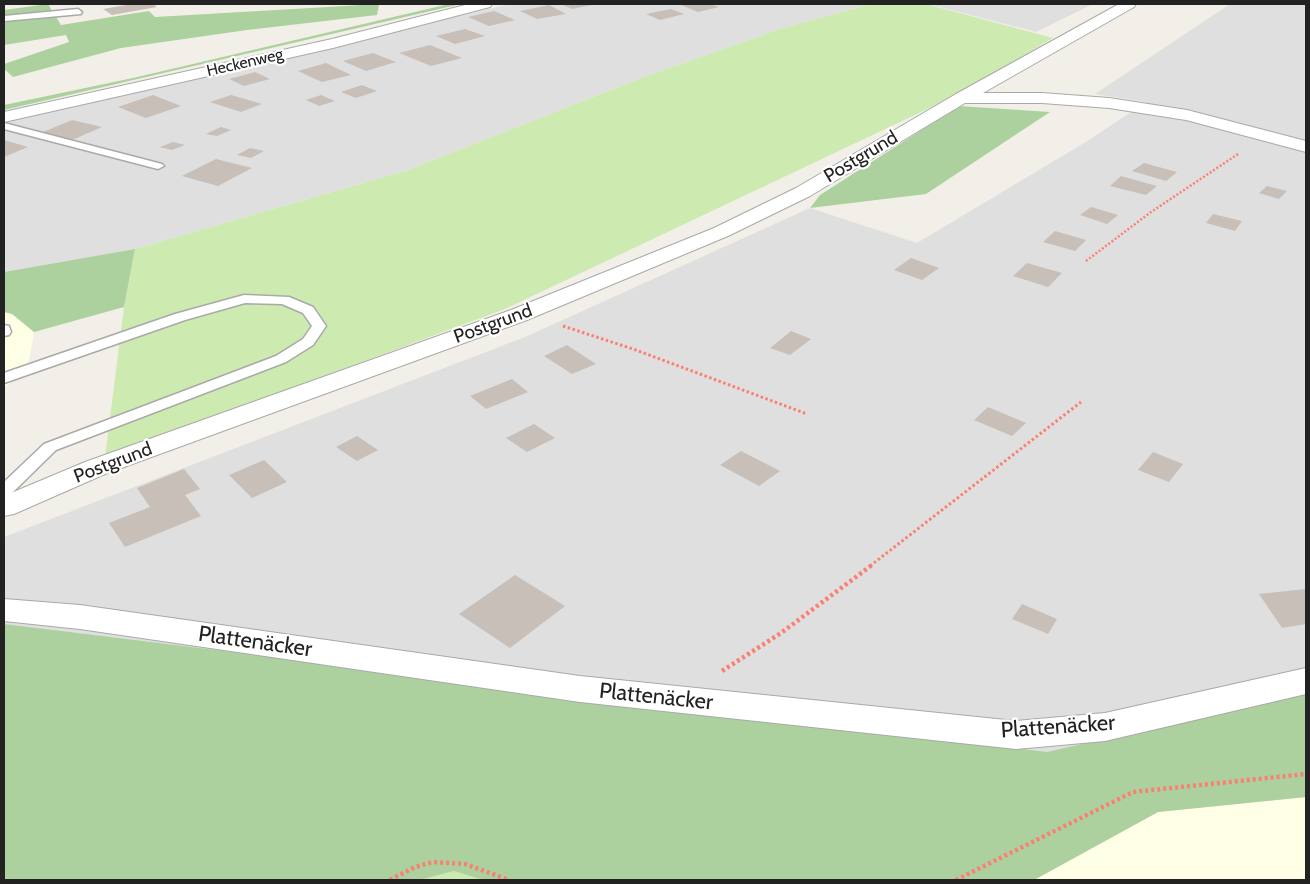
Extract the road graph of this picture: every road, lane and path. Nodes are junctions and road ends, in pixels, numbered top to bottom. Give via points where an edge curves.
1 (485, 4) edge
2 (1129, 4) edge
3 (78, 12) dead end
4 (4, 19) edge
5 (962, 98) junction
6 (4, 117) edge
7 (4, 126) edge
8 (1247, 131) junction
9 (1306, 147) edge
10 (158, 166) dead end
11 (1086, 261) dead end
12 (519, 315) junction
13 (4, 378) edge
14 (1081, 402) dead end
15 (807, 414) dead end
16 (4, 491) edge
17 (4, 507) edge
18 (4, 610) edge
19 (1306, 681) edge
20 (678, 699) junction
21 (1306, 774) edge
22 (390, 880) edge
23 (508, 880) edge
24 (956, 880) edge

1 - 6 street, Heckenweg via 333,43
2 - 5 street, Postgrund
3 - 4 lane
5 - 8 street via 1042,98 1109,103 1187,115
5 - 12 street, Postgrund via 780,205
7 - 10 lane
8 - 9 street
8 - 11 path via 1255,137 1253,144 1151,212
12 - 15 path via 633,349
12 - 17 street, Postgrund via 95,468
13 - 16 lane via 180,317 244,299 284,300 308,310 319,326 308,342 281,359 50,447
14 - 20 path via 782,633
18 - 20 street, Plattenäcker via 80,617 580,689
19 - 20 street, Plattenäcker via 1105,727 1016,735
21 - 24 path via 1132,792
22 - 23 path via 433,862 465,864

